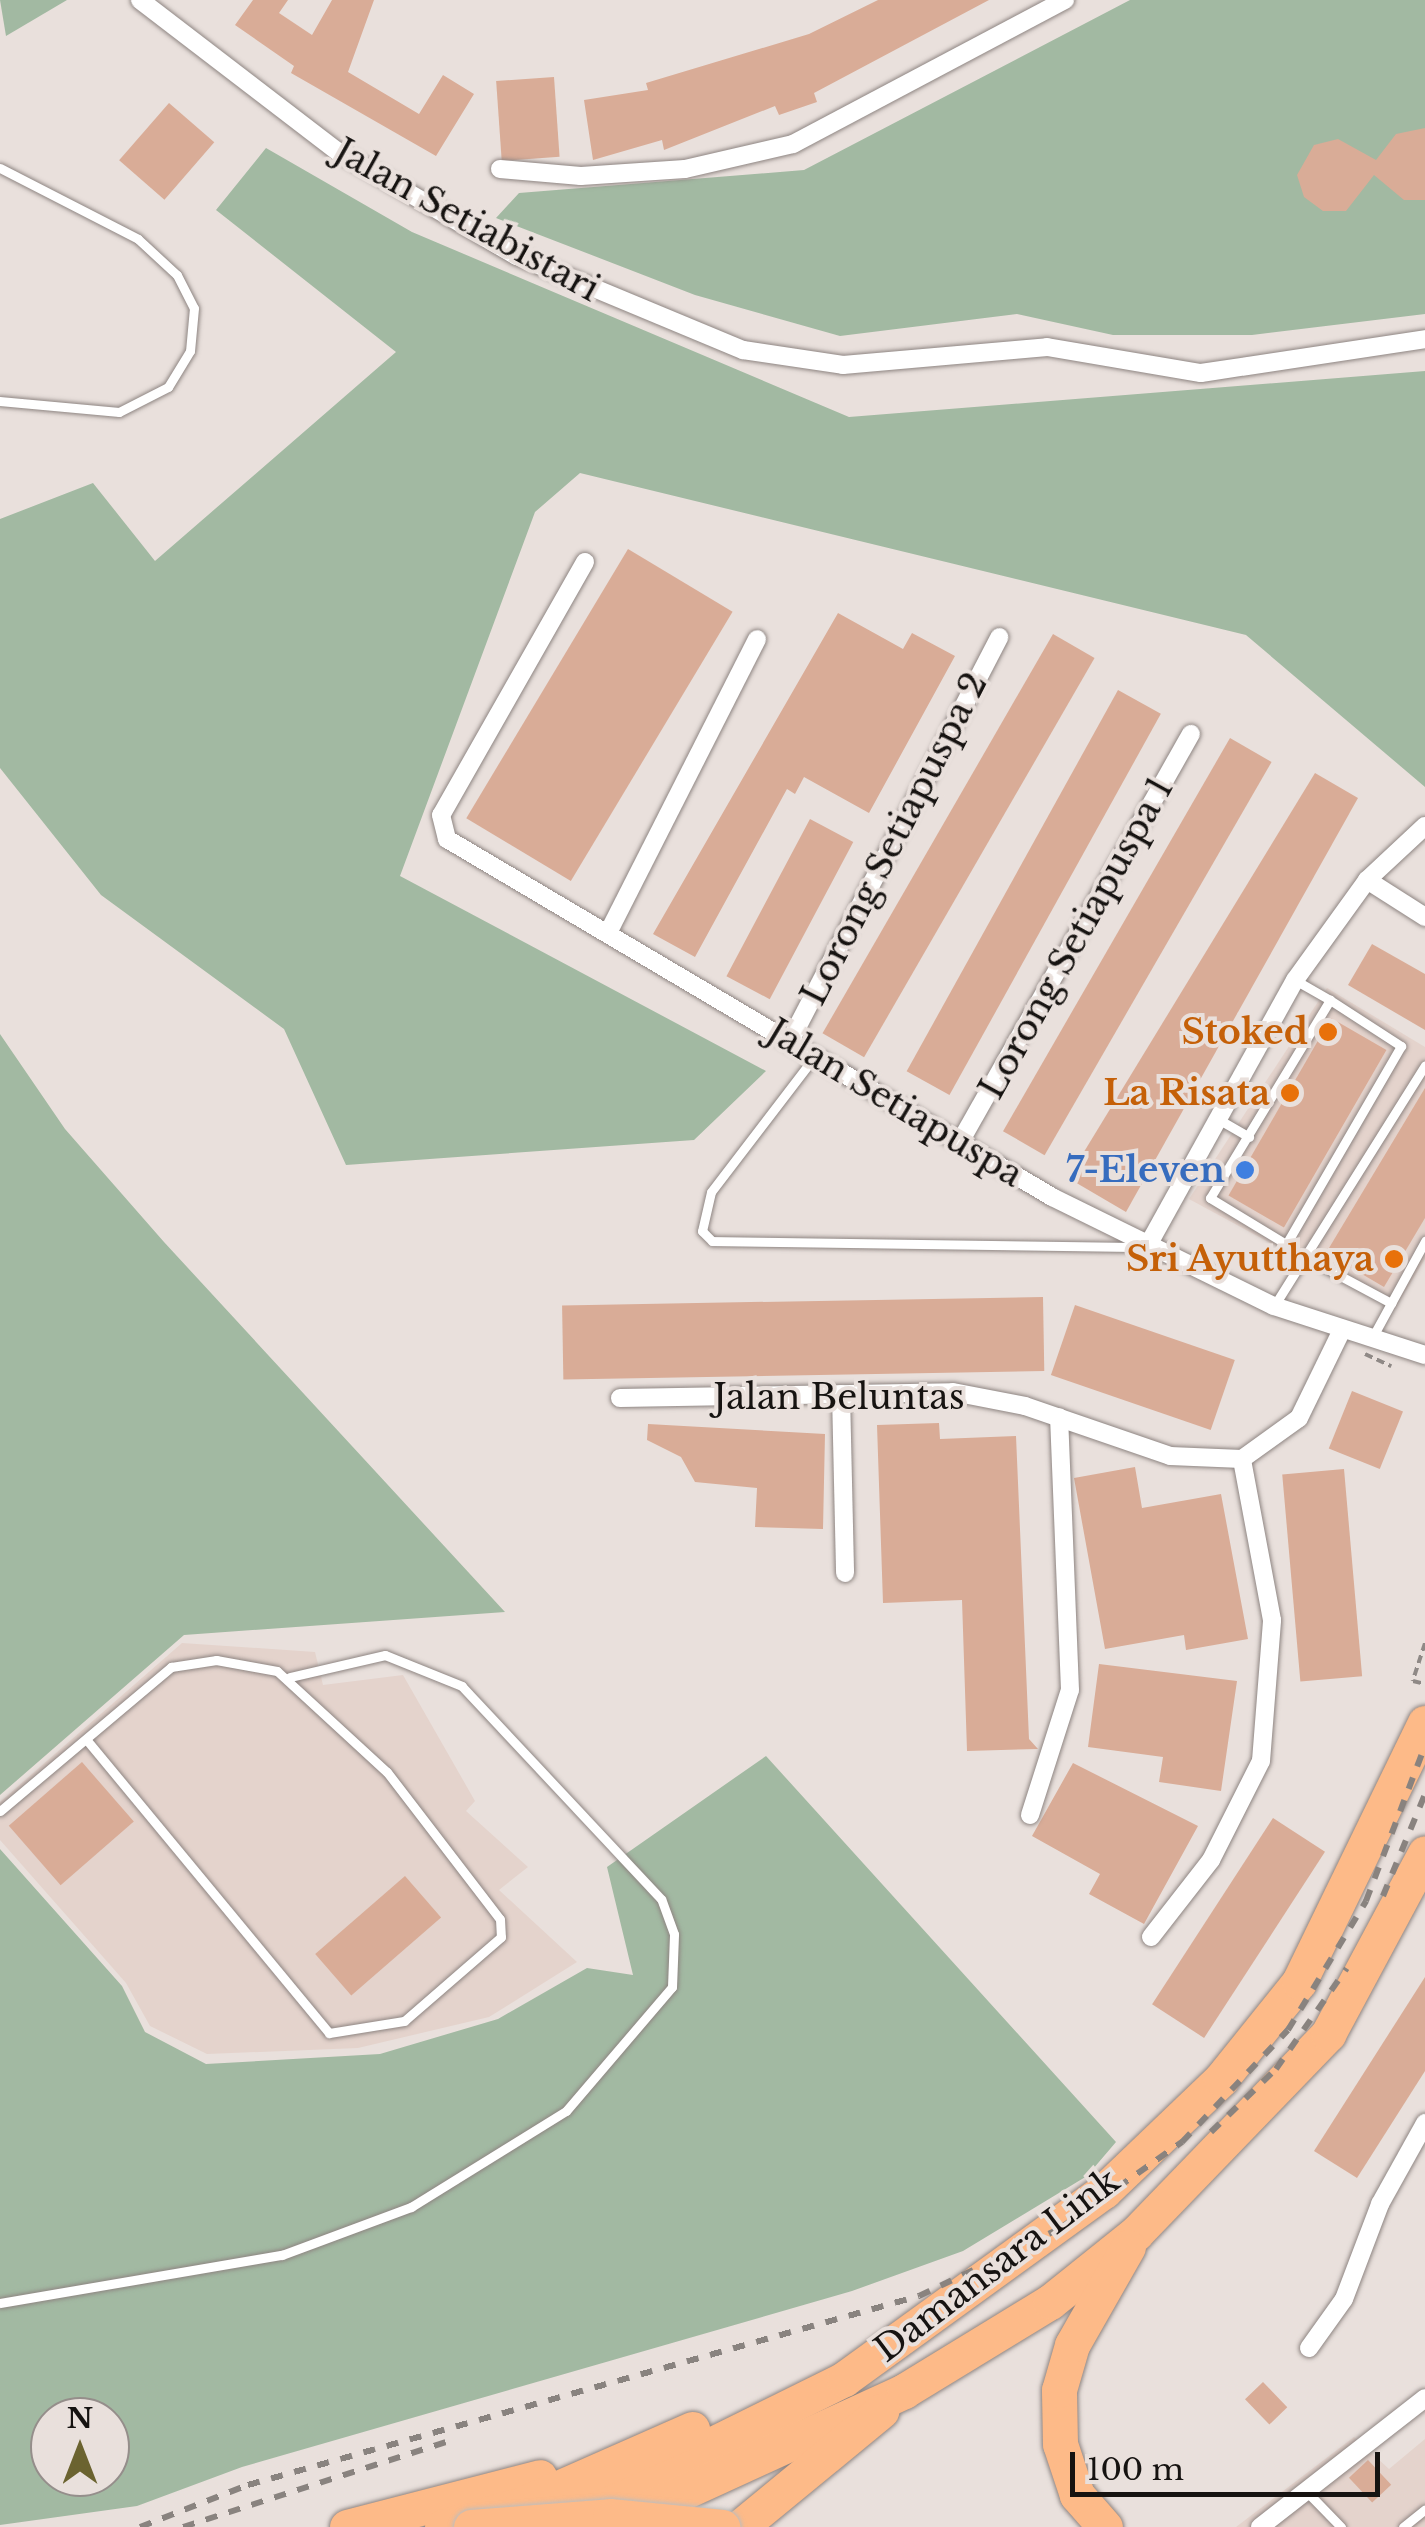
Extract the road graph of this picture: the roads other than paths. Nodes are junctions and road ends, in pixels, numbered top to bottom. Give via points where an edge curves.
1 (140, 0) edge
2 (1065, 0) edge
3 (0, 168) edge
4 (500, 169) dead end
5 (1425, 339) edge
6 (0, 401) edge
7 (585, 562) dead end
8 (999, 637) dead end
9 (757, 639) dead end
10 (1190, 734) dead end
11 (1425, 826) edge
12 (1367, 880) junction
13 (1425, 918) edge
14 (610, 929) junction
15 (1295, 980) junction
16 (1330, 1000) junction
17 (790, 1041) junction
18 (815, 1056) junction
19 (1425, 1065) edge
20 (1218, 1119) junction
21 (1249, 1137) junction
22 (960, 1142) junction
23 (1425, 1241) edge
24 (1147, 1247) junction
25 (1305, 1257) junction
26 (1391, 1303) junction
27 (1274, 1306) junction
28 (1341, 1332) junction
29 (1370, 1340) junction
30 (1425, 1355) edge
31 (841, 1394) junction
32 (620, 1398) dead end
33 (1058, 1417) junction
34 (1242, 1458) junction
35 (845, 1573) dead end
36 (290, 1676) junction
37 (1425, 1723) edge
38 (87, 1740) junction
39 (0, 1811) edge
40 (1030, 1815) dead end
41 (1425, 1853) edge
42 (1412, 1906) edge
43 (1151, 1938) dead end
44 (1425, 2123) edge
45 (1136, 2233) junction
46 (0, 2303) edge
47 (910, 2331) junction
48 (1309, 2348) dead end
49 (904, 2391) junction
50 (1425, 2398) edge
51 (615, 2462) junction
52 (1307, 2492) junction
53 (1425, 2509) edge
54 (474, 2526) edge
55 (348, 2527) edge
56 (442, 2527) edge
57 (544, 2527) edge
58 (609, 2527) edge
59 (722, 2527) edge
60 (740, 2527) edge
61 (1104, 2527) edge
62 (1260, 2527) edge
63 (1341, 2527) edge
64 (1403, 2527) edge

1 - 5 street, Jalan Setiabistari via 337,152 516,256 743,350 843,365 1047,347 1201,373
2 - 4 street via 792,144 685,169 581,176
3 - 6 lane via 138,239 176,275 194,308 190,352 168,386 119,412
7 - 14 street, Jalan Setiapuspa via 441,816 441,833
8 - 17 street, Lorong Setiapuspa 2
9 - 14 street
10 - 22 street, Lorong Setiapuspa 1
11 - 12 street
12 - 13 street
12 - 15 street
14 - 17 street, Jalan Setiapuspa
15 - 16 lane
15 - 20 street
16 - 21 lane
16 - 21 lane via 1401,1046 1286,1244 1210,1198
17 - 18 street, Jalan Setiapuspa
18 - 22 street, Jalan Setiapuspa
18 - 24 lane via 712,1192 702,1232 712,1241
19 - 25 lane
20 - 21 lane
20 - 24 street
22 - 24 street, Jalan Setiapuspa
23 - 26 lane
24 - 27 street, Jalan Setiapuspa
25 - 26 lane
25 - 27 lane
26 - 29 lane
27 - 28 street, Jalan Setiapuspa
28 - 29 street, Jalan Setiapuspa
28 - 34 street via 1300,1418
29 - 30 street, Jalan Setiapuspa
31 - 32 street, Jalan Beluntas
31 - 33 street, Jalan Beluntas via 953,1392
31 - 35 street
33 - 34 street, Jalan Beluntas via 1170,1456
33 - 40 street via 1070,1690
34 - 43 street via 1272,1620 1261,1761 1211,1860
36 - 38 lane via 216,1660 171,1667
36 - 38 lane via 387,1772 500,1918 492,1949 404,2021 329,2033
36 - 46 lane via 384,1654 462,1686 661,1899 674,1934 672,1987 566,2111 412,2207 282,2255
37 - 47 highway, Damansara Link via 1365,1859 1262,2034 1104,2191
38 - 39 lane
41 - 42 highway, Damansara Link
42 - 45 highway, Damansara Link via 1328,2034
44 - 48 street via 1344,2299
45 - 49 highway, Damansara Link via 1050,2302
45 - 61 highway via 1072,2345 1058,2390 1060,2444 1077,2495
47 - 51 highway
47 - 57 highway, Damansara Link via 844,2379
49 - 58 highway, Damansara Link
49 - 60 highway
50 - 52 street
51 - 55 highway
51 - 56 highway
52 - 62 street
52 - 63 lane
53 - 64 lane
54 - 59 highway, bridge via 610,2516

